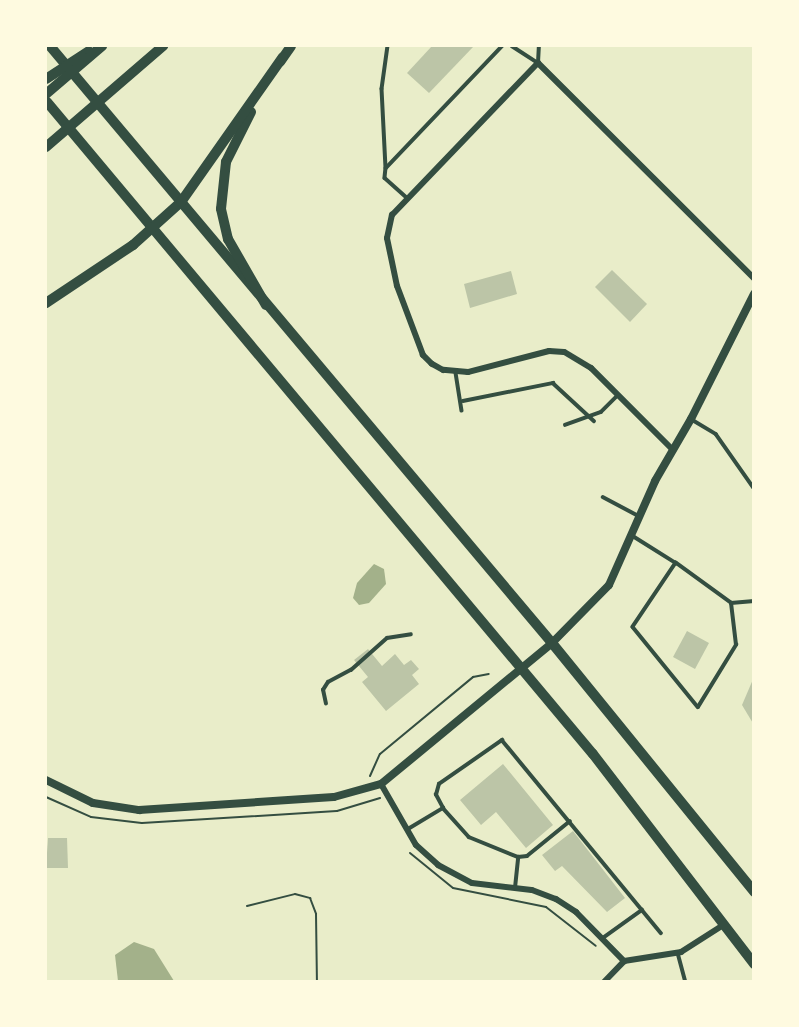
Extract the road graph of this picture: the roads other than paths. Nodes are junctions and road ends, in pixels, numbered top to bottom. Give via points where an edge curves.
1 (50, 46) edge
2 (100, 46) edge
3 (163, 46) edge
4 (291, 46) edge
5 (388, 46) edge
6 (502, 46) edge
7 (512, 46) edge
8 (539, 46) edge
9 (283, 57) junction
10 (538, 63) junction
11 (46, 79) edge
12 (46, 98) edge
13 (46, 147) edge
14 (386, 168) junction
15 (407, 198) junction
16 (181, 202) junction
17 (152, 231) junction
18 (754, 278) edge
19 (754, 294) edge
20 (46, 303) edge
21 (266, 305) junction
22 (456, 373) junction
23 (618, 395) junction
24 (463, 401) junction
25 (462, 411) dead end
26 (590, 416) junction
27 (691, 419) junction
28 (594, 421) dead end
29 (565, 425) dead end
30 (673, 450) junction
31 (754, 488) edge
32 (603, 497) dead end
33 (638, 516) junction
34 (633, 536) junction
35 (676, 563) junction
36 (754, 601) edge
37 (731, 603) junction
38 (411, 634) dead end
39 (552, 643) junction
40 (521, 668) junction
41 (326, 704) dead end
42 (46, 780) edge
43 (378, 785) junction
44 (443, 808) junction
45 (570, 821) junction
46 (406, 830) junction
47 (518, 857) junction
48 (515, 888) junction
49 (754, 892) edge
50 (642, 910) junction
51 (725, 924) junction
52 (661, 933) dead end
53 (603, 938) junction
54 (678, 953) junction
55 (624, 961) junction
56 (754, 964) edge
57 (604, 982) edge
58 (686, 982) edge

1 - 16 highway
2 - 11 highway
2 - 12 highway
3 - 13 highway
4 - 9 highway
5 - 14 lane via 382,89
6 - 14 lane
7 - 10 lane
8 - 10 lane
9 - 16 highway
9 - 21 highway via 232,147 221,194 228,239
10 - 15 street
10 - 18 street
12 - 17 highway
14 - 15 lane via 385,178
15 - 22 street via 388,226 397,286 423,355
16 - 17 highway
16 - 21 highway
17 - 20 highway
17 - 40 highway
19 - 27 street
21 - 39 highway
22 - 23 street via 549,351 564,352 585,363
22 - 24 lane via 455,384
23 - 26 lane
23 - 30 street
24 - 25 lane
24 - 26 lane via 554,383
26 - 28 lane
26 - 29 lane
27 - 30 street
27 - 31 lane via 716,434
30 - 33 street
32 - 33 lane
33 - 34 street
34 - 35 lane
34 - 39 street via 609,585
35 - 37 lane
35 - 37 lane via 633,627 698,707 736,645
36 - 37 lane
38 - 41 lane via 387,638 351,670 328,682 323,690
39 - 40 street
39 - 49 highway
40 - 43 street
40 - 51 highway
42 - 43 street via 93,803 139,810 334,797
43 - 46 street
44 - 45 lane via 436,795 439,784 502,740
44 - 46 lane
44 - 47 lane via 469,837
45 - 47 lane via 527,856
45 - 50 lane
46 - 48 street via 429,859 446,871 483,886
47 - 48 lane
48 - 53 street via 556,899
50 - 52 lane
50 - 53 lane
51 - 54 street
51 - 56 highway
53 - 55 street
54 - 55 street
54 - 58 lane
55 - 57 street

